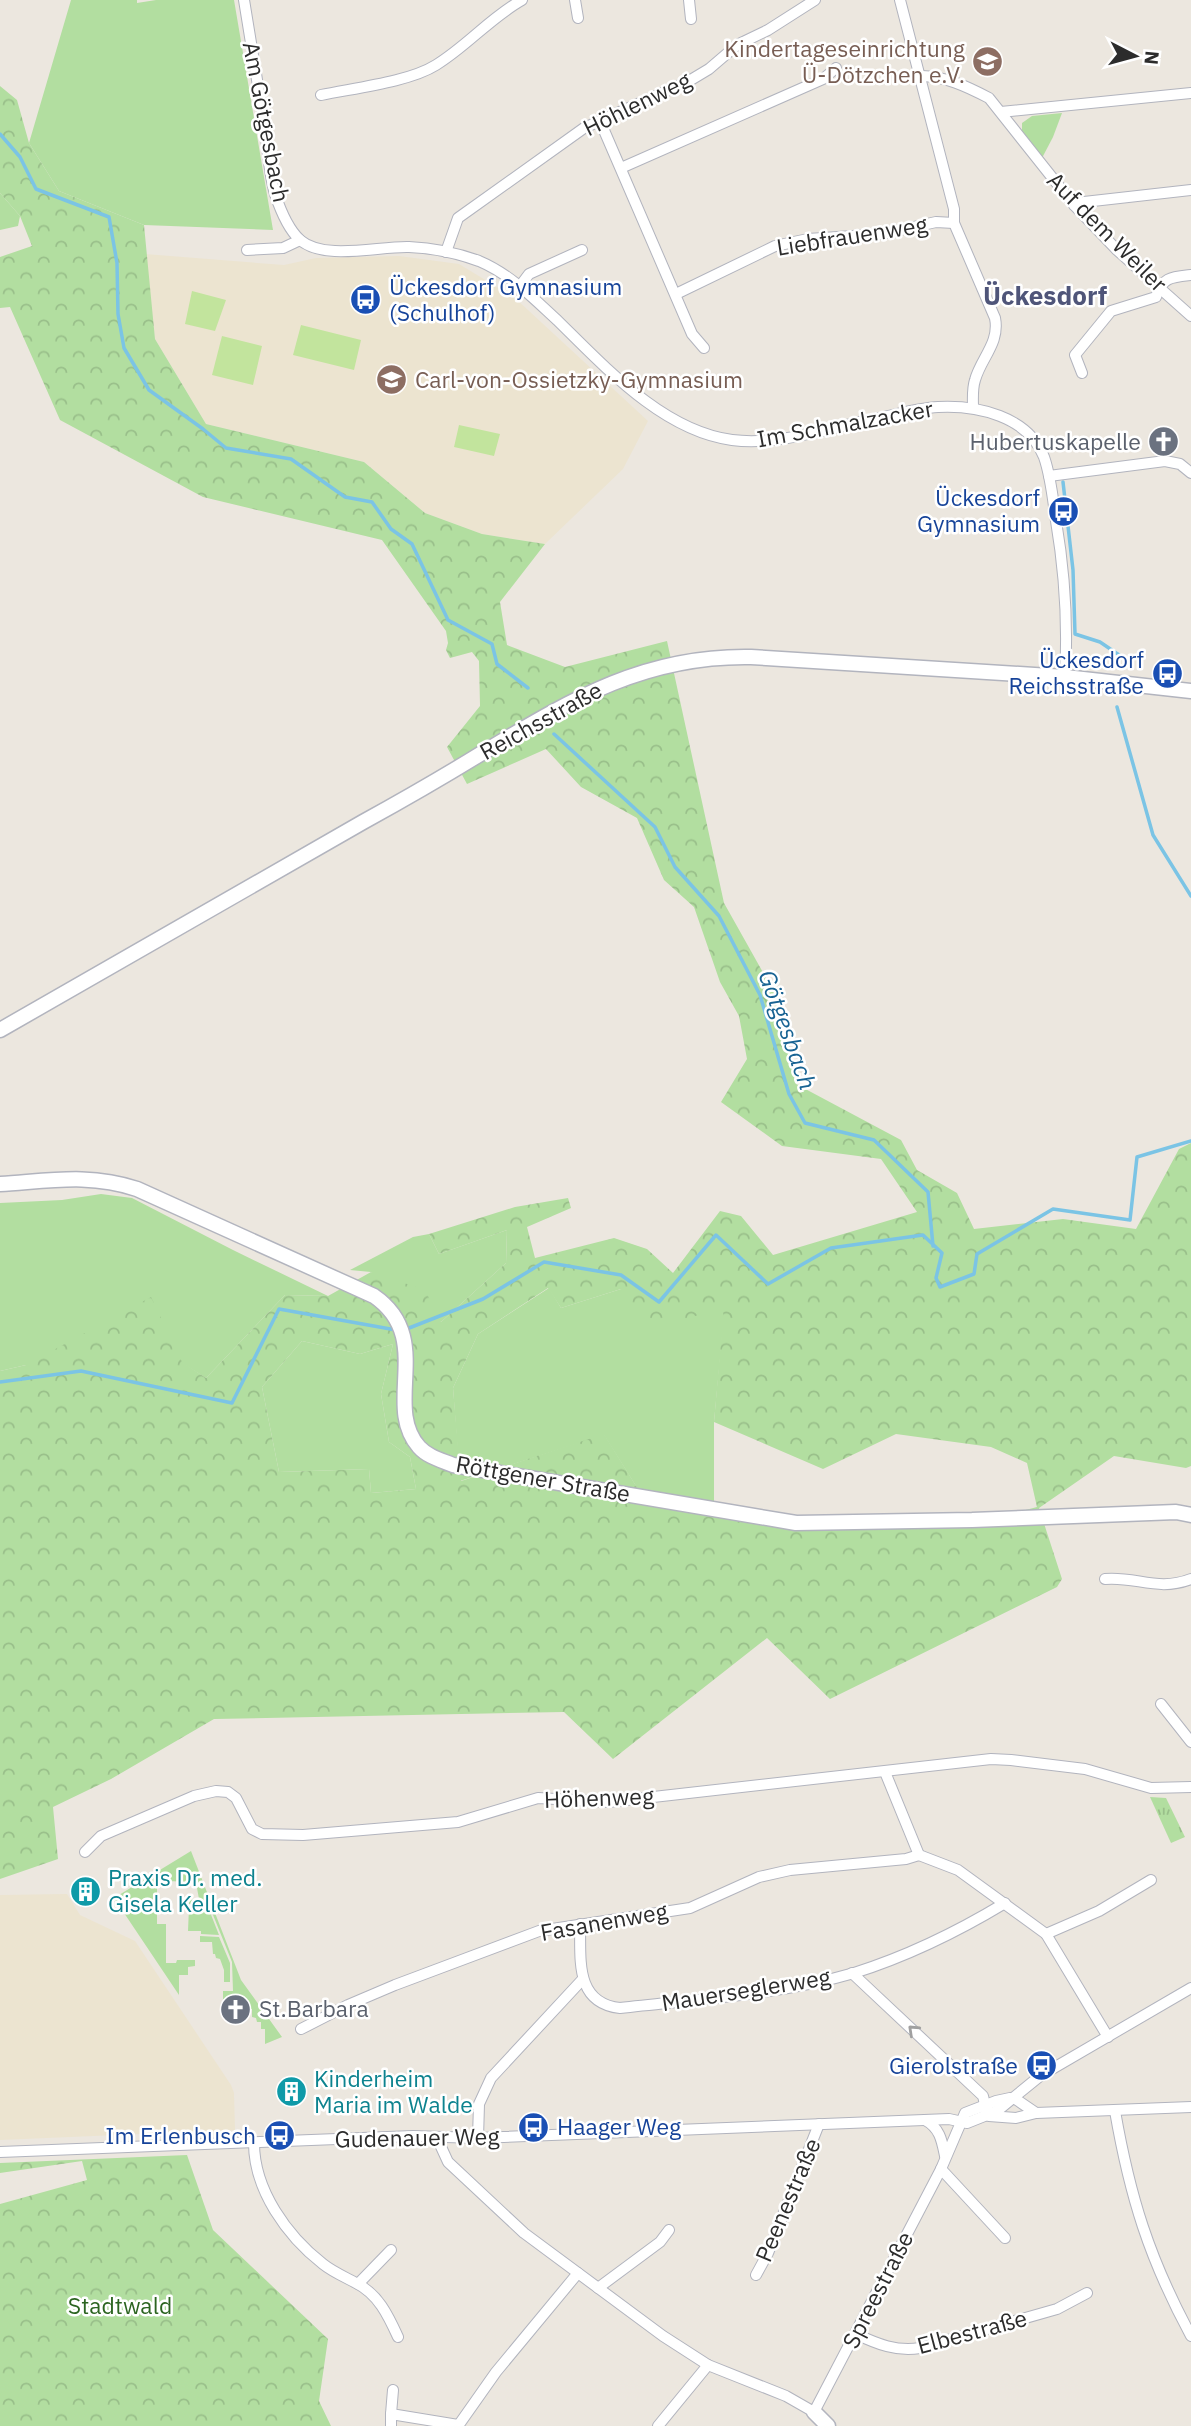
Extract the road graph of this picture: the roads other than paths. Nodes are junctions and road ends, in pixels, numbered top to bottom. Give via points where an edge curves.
1 (244, 0) edge
2 (522, 0) edge
3 (575, 0) edge
4 (689, 0) edge
5 (815, 0) edge
6 (900, 0) edge
7 (578, 18) dead end
8 (691, 19) dead end
9 (836, 68) dead end
10 (919, 76) junction
11 (1191, 93) edge
12 (321, 95) dead end
13 (1001, 112) junction
14 (600, 121) junction
15 (621, 168) junction
16 (1191, 190) edge
17 (1074, 205) junction
18 (954, 223) junction
19 (300, 240) junction
20 (247, 250) dead end
21 (582, 250) dead end
22 (446, 252) junction
23 (1191, 275) edge
24 (1159, 285) junction
25 (520, 286) junction
26 (676, 294) junction
27 (1191, 316) edge
28 (704, 348) dead end
29 (1082, 373) dead end
30 (972, 408) junction
31 (1191, 473) edge
32 (1049, 475) junction
33 (1065, 677) junction
34 (1191, 691) edge
35 (0, 1030) edge
36 (0, 1184) edge
37 (1191, 1515) edge
38 (1104, 1579) dead end
39 (1191, 1579) edge
40 (1161, 1704) dead end
41 (1191, 1742) edge
42 (885, 1772) junction
43 (1191, 1787) edge
44 (85, 1852) dead end
45 (919, 1855) junction
46 (1151, 1880) dead end
47 (1005, 1903) junction
48 (580, 1924) junction
49 (1046, 1934) junction
50 (852, 1973) junction
51 (582, 1980) junction
52 (1191, 1988) edge
53 (301, 2029) dead end
54 (1108, 2037) junction
55 (1014, 2098) junction
56 (985, 2104) junction
57 (1191, 2107) edge
58 (1115, 2111) junction
59 (1036, 2113) junction
60 (985, 2116) junction
61 (925, 2120) junction
62 (961, 2122) junction
63 (819, 2124) junction
64 (437, 2138) junction
65 (478, 2138) junction
66 (254, 2143) junction
67 (0, 2152) edge
68 (945, 2156) junction
69 (941, 2169) junction
70 (669, 2230) dead end
71 (1004, 2238) dead end
72 (391, 2250) dead end
73 (578, 2273) junction
74 (756, 2275) dead end
75 (358, 2284) junction
76 (598, 2288) junction
77 (1087, 2293) dead end
78 (856, 2334) junction
79 (1191, 2336) edge
80 (398, 2337) dead end
81 (708, 2365) junction
82 (393, 2390) dead end
83 (814, 2412) junction
84 (391, 2414) junction
85 (391, 2426) edge
86 (458, 2426) edge
87 (658, 2426) edge
88 (828, 2426) edge

1 - 19 street, Am Götgesbach via 275,192
2 - 12 street via 434,67
3 - 7 street
4 - 8 street
5 - 14 street, Höhlenweg via 737,45 689,81
6 - 10 street
9 - 15 street via 823,79
10 - 13 street, Auf dem Weiler via 933,75 974,90
10 - 18 street
11 - 13 street
13 - 17 street, Auf dem Weiler
14 - 15 street
14 - 22 street, Höhlenweg via 458,218
15 - 26 street
16 - 17 street
17 - 24 street, Auf dem Weiler
18 - 26 street, Liebfrauenweg via 775,246
18 - 30 street via 997,327 974,382
19 - 20 street via 283,248
19 - 22 street, Im Schmalzacker via 335,250 412,247
21 - 25 street via 529,274
22 - 25 street, Im Schmalzacker via 479,262
23 - 24 street via 1167,277
24 - 27 street, Auf dem Weiler
24 - 29 street via 1156,297 1111,311 1075,355
25 - 30 street, Im Schmalzacker via 631,389 669,417 711,435 764,441 936,407
26 - 28 street via 692,334
30 - 32 street, Im Schmalzacker via 1023,429 1043,455
31 - 32 street via 1180,464 1165,461
32 - 33 street, Im Schmalzacker via 1065,573
33 - 34 street, Reichsstraße
33 - 35 street, Reichsstraße via 751,657 709,658 653,669 602,686 547,714
36 - 37 street, Röttgener Straße via 88,1178 113,1181 374,1296 389,1306 402,1330 409,1427 418,1446 453,1465 796,1523
38 - 39 street via 1161,1586
40 - 41 street
42 - 43 street, Höhenweg via 1003,1759 1085,1769 1151,1788
42 - 44 street, Höhenweg via 609,1802 538,1798 458,1822 303,1835 262,1834 253,1829 236,1798 216,1791 101,1836
42 - 45 street
45 - 47 street via 958,1870
45 - 48 street, Fasanenweg via 790,1870 759,1877 690,1908
46 - 49 street via 1099,1911
47 - 49 street
47 - 50 street, Mauerseglerweg via 950,1935
48 - 51 street
48 - 53 street, Fasanenweg via 539,1931 456,1962
49 - 54 street
50 - 51 street, Mauerseglerweg via 765,1992 620,2008 598,2001
56 -> 50 street via 983,2096
51 - 65 street via 491,2078 479,2104
52 - 54 street, Gudenauer Weg
54 - 55 street, Gudenauer Weg via 1040,2076
55 - 56 street, Gudenauer Weg
55 - 59 street
55 - 60 street, Gudenauer Weg
56 - 60 street
56 - 62 street, Gudenauer Weg via 965,2113
57 - 58 street
58 - 59 street
58 - 79 street via 1139,2220
59 - 60 street via 1016,2118
60 - 62 street, Gudenauer Weg
61 - 62 street, Gudenauer Weg
61 - 63 street, Gudenauer Weg
61 - 68 street via 934,2124
62 - 68 street, Spreestraße
63 - 65 street, Gudenauer Weg
63 - 74 street, Peenestraße
64 - 65 street, Gudenauer Weg
64 - 66 street, Gudenauer Weg
64 - 73 street via 448,2162 524,2233
66 - 67 street, Gudenauer Weg
66 - 75 street via 262,2187 284,2221 324,2265
68 - 69 street, Spreestraße
69 - 71 street
69 - 78 street, Spreestraße
70 - 76 street via 660,2242
72 - 75 street
73 - 76 street
73 - 86 street
75 - 80 street via 382,2305
76 - 81 street
77 - 78 street, Elbestraße via 1058,2309 909,2350
78 - 83 street, Spreestraße
81 - 83 street
81 - 87 street
82 - 84 street
83 - 88 street
84 - 85 street
84 - 86 street

